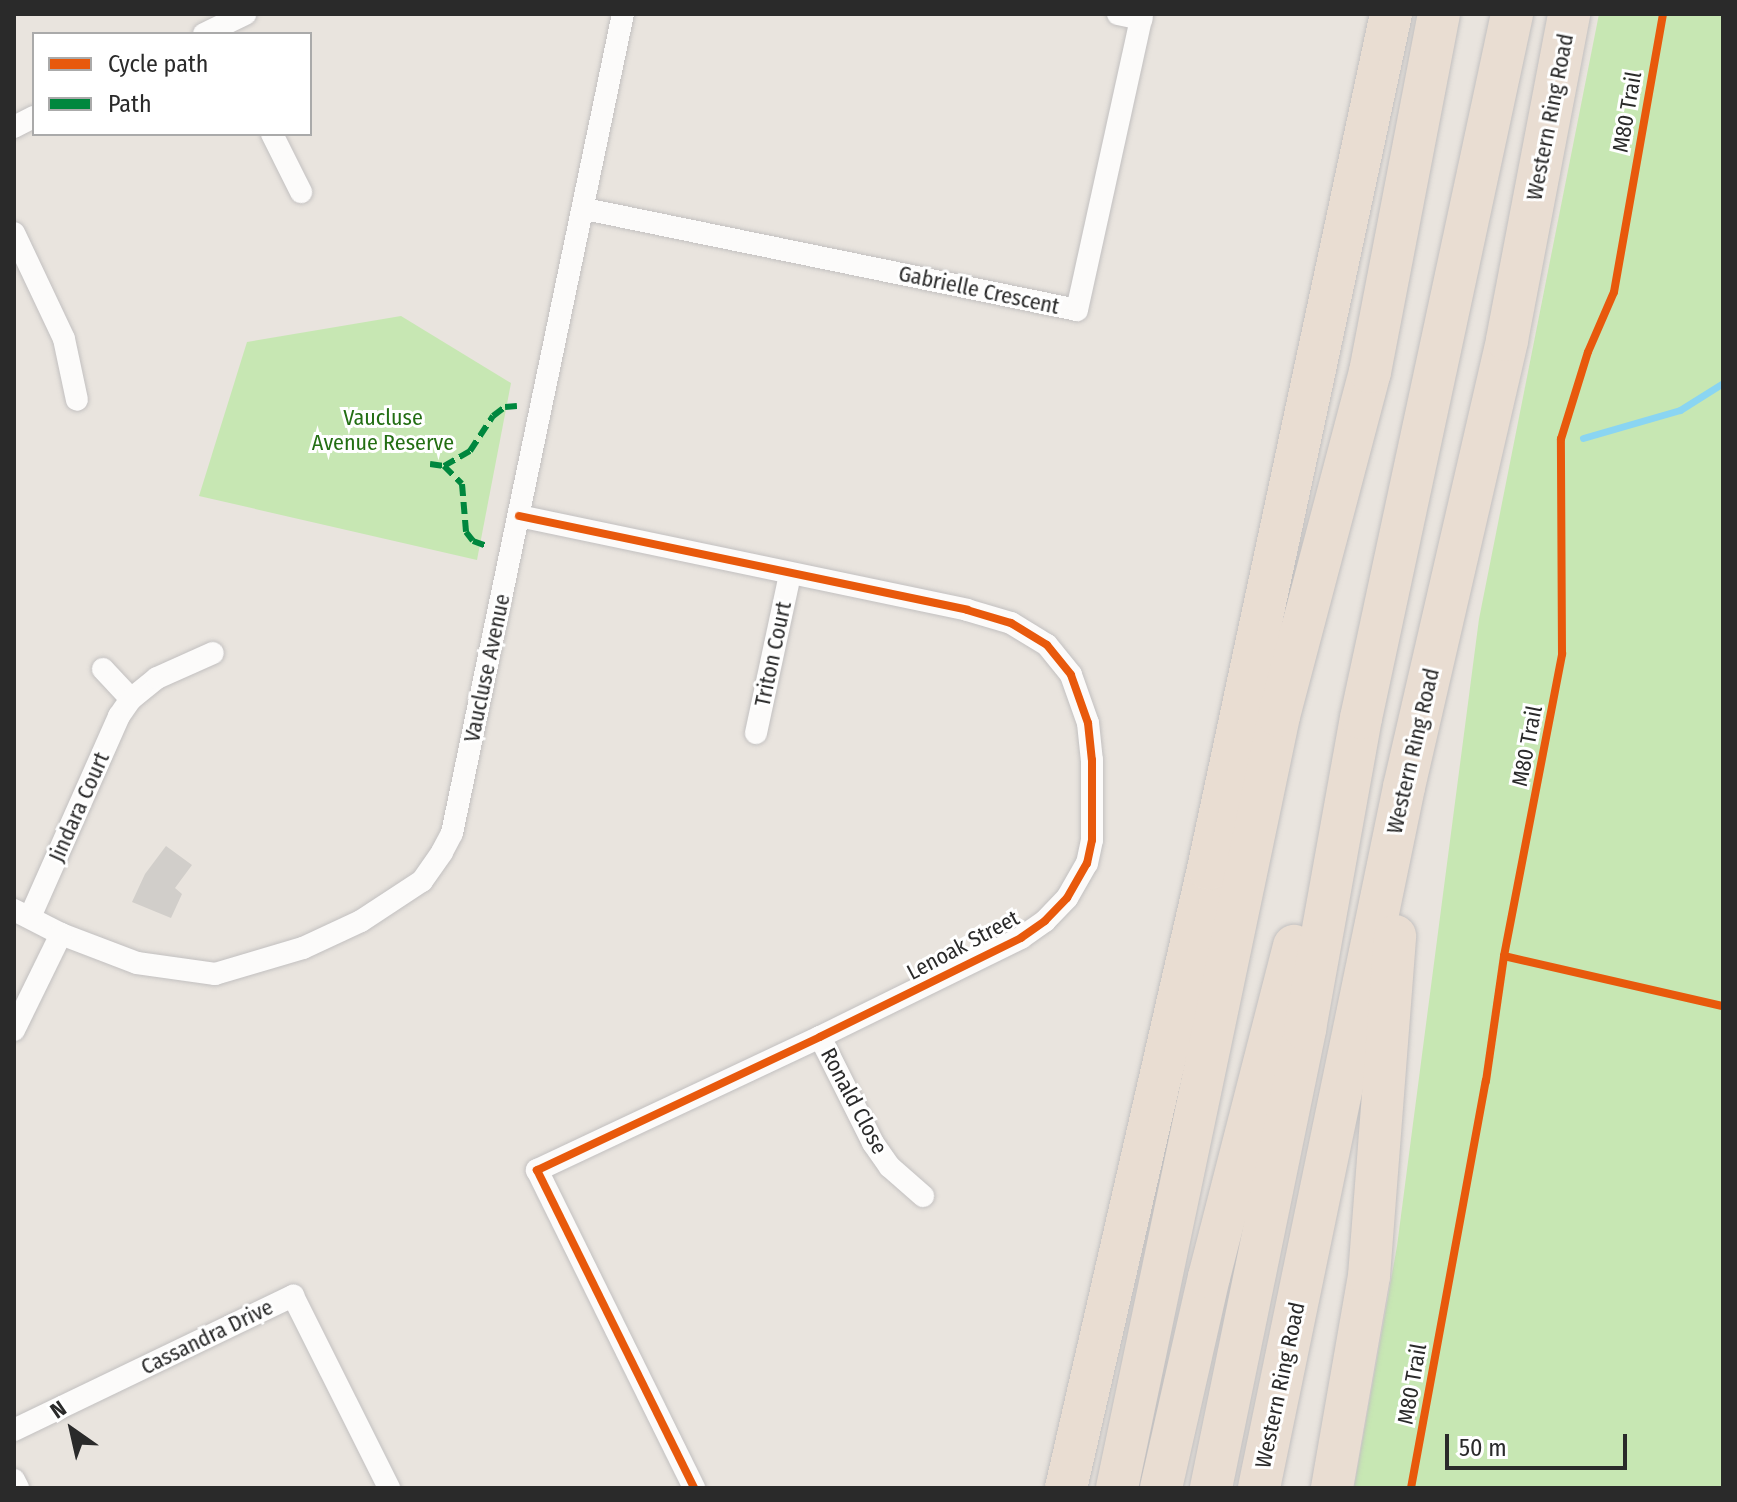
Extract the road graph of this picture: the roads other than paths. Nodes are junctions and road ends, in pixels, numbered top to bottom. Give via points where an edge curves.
1 (245, 14) edge
2 (623, 14) edge
3 (1118, 14) edge
4 (1392, 14) edge
5 (1439, 14) edge
6 (1512, 14) edge
7 (1569, 14) edge
8 (1141, 16) edge
9 (215, 32) edge
10 (32, 118) edge
11 (14, 127) edge
12 (273, 136) edge
13 (301, 192) dead end
14 (585, 209) junction
15 (14, 233) edge
16 (77, 400) dead end
17 (519, 516) junction
18 (790, 575) junction
19 (213, 653) dead end
20 (103, 669) dead end
21 (131, 699) junction
22 (1279, 716) junction
23 (1361, 718) junction
24 (756, 733) dead end
25 (1404, 787) junction
26 (22, 914) edge
27 (61, 934) junction
28 (14, 1030) edge
29 (820, 1037) junction
30 (923, 1196) dead end
31 (14, 1430) edge
32 (14, 1480) edge
33 (18, 1488) edge
34 (389, 1488) edge
35 (694, 1488) edge
36 (1066, 1488) edge
37 (1117, 1488) edge
38 (1161, 1488) edge
39 (1211, 1488) edge
40 (1259, 1488) edge
41 (1332, 1488) edge

1 - 9 street
2 - 14 street, Vaucluse Avenue
3 - 8 street
4 - 22 highway via 1322,421
4 - 36 highway via 1208,869
5 - 22 highway via 1370,372
6 - 23 highway
7 - 25 highway, Western Ring Road via 1507,340
8 - 14 street, Gabrielle Crescent via 1077,310
10 - 11 street
12 - 13 street
14 - 17 street, Vaucluse Avenue
15 - 16 street via 64,339
17 - 18 street, Lenoak Street
17 - 27 street, Vaucluse Avenue via 452,833 422,881 361,921 303,948 215,974 137,963
18 - 24 street, Triton Court
18 - 29 street, Lenoak Street via 967,610 1011,623 1035,637 1071,675 1088,723 1092,760 1087,863 1067,898 1045,921 1021,938
19 - 21 street, Jindara Court via 157,678
20 - 21 street
21 - 26 street, Jindara Court
22 - 37 highway
23 - 38 highway via 1314,869 1209,1277
23 - 39 highway via 1305,1029
25 - 40 highway, Western Ring Road
25 - 41 highway via 1369,1276
26 - 27 street, Vaucluse Avenue
27 - 28 street
29 - 30 street, Ronald Close via 873,1143 890,1167
29 - 35 street, Lenoak Street via 537,1170
31 - 34 street, Cassandra Drive via 293,1296
32 - 33 street

